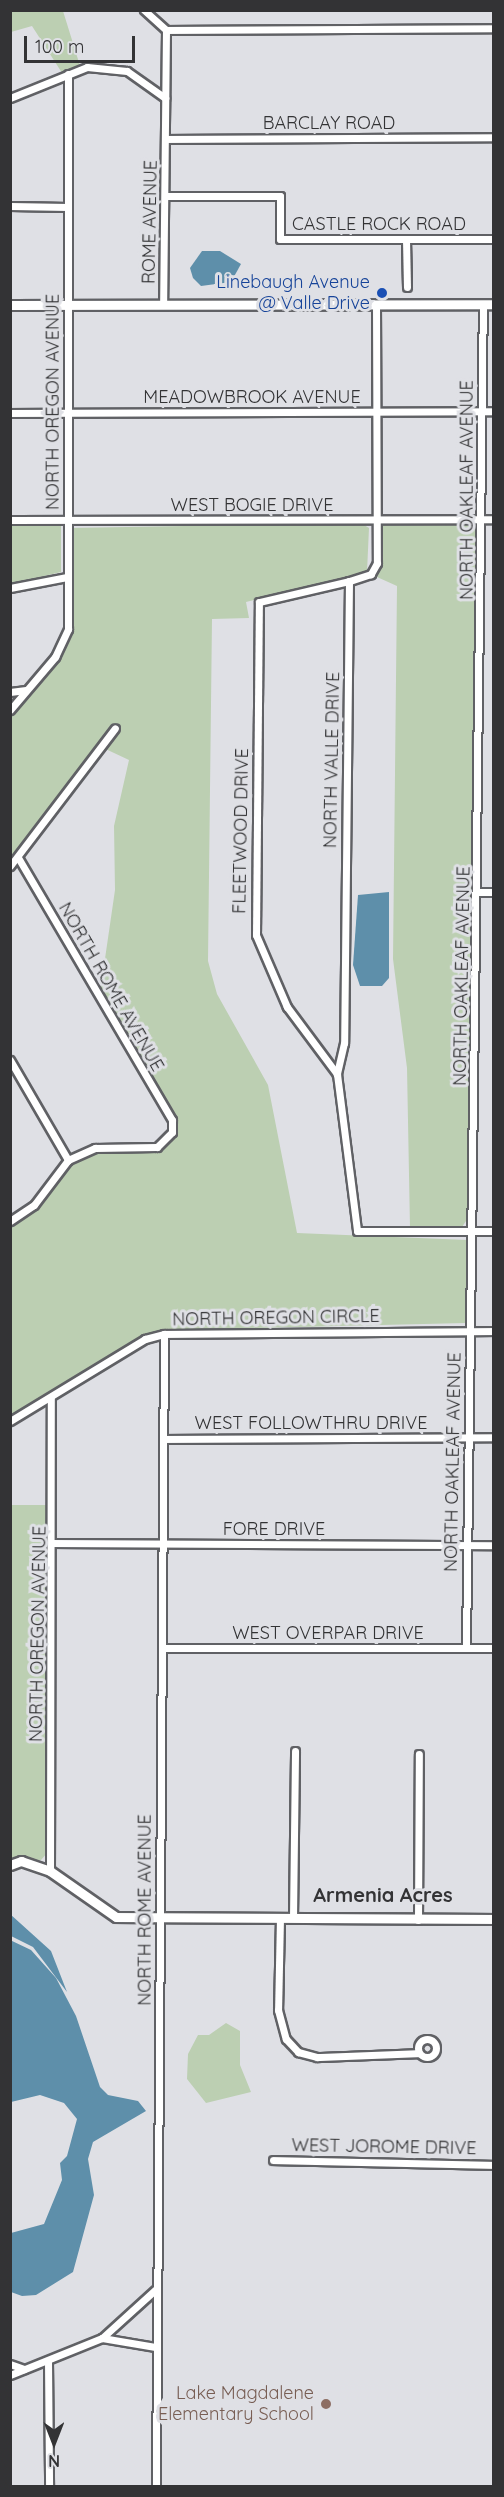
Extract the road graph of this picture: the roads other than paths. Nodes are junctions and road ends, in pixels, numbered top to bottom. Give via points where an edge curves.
1 (144, 10) edge
2 (494, 28) edge
3 (166, 30) junction
4 (68, 74) junction
5 (10, 98) edge
6 (165, 98) junction
7 (494, 137) edge
8 (166, 139) junction
9 (165, 195) junction
10 (10, 206) edge
11 (68, 207) junction
12 (406, 239) junction
13 (494, 239) edge
14 (407, 287) dead end
15 (376, 304) junction
16 (488, 304) edge
17 (10, 305) edge
18 (69, 305) junction
19 (164, 305) junction
20 (482, 411) junction
21 (494, 411) edge
22 (10, 412) edge
23 (374, 412) junction
24 (68, 413) junction
25 (373, 519) junction
26 (482, 519) junction
27 (494, 519) edge
28 (10, 520) edge
29 (67, 520) junction
30 (67, 577) junction
31 (350, 581) junction
32 (10, 588) edge
33 (26, 690) junction
34 (10, 692) edge
35 (10, 710) edge
36 (115, 728) dead end
37 (18, 858) junction
38 (10, 866) edge
39 (478, 892) junction
40 (494, 892) edge
41 (10, 1060) edge
42 (337, 1074) junction
43 (68, 1160) junction
44 (10, 1221) edge
45 (474, 1231) junction
46 (494, 1231) edge
47 (470, 1331) junction
48 (494, 1331) edge
49 (164, 1334) junction
50 (51, 1398) junction
51 (10, 1421) edge
52 (468, 1437) junction
53 (494, 1437) edge
54 (164, 1439) junction
55 (54, 1543) junction
56 (163, 1544) junction
57 (467, 1545) junction
58 (494, 1545) edge
59 (162, 1648) junction
60 (466, 1648) junction
61 (494, 1648) edge
62 (295, 1751) dead end
63 (419, 1754) dead end
64 (10, 1865) edge
65 (50, 1870) junction
66 (160, 1918) junction
67 (280, 1918) junction
68 (294, 1918) junction
69 (494, 1919) edge
70 (418, 1920) junction
71 (418, 2053) dead end
72 (273, 2160) dead end
73 (494, 2165) edge
74 (155, 2290) junction
75 (102, 2338) junction
76 (155, 2347) junction
77 (48, 2361) junction
78 (10, 2364) edge
79 (24, 2369) junction
80 (10, 2375) edge
81 (49, 2487) edge
82 (156, 2487) edge

1 - 3 street
2 - 3 street
3 - 6 street
4 - 5 street
4 - 6 street via 87,67 127,71
4 - 11 street, NORTH OREGON AVENUE
6 - 8 street
7 - 8 street, BARCLAY ROAD
8 - 9 street, ROME AVENUE
9 - 12 street, CASTLE ROCK ROAD via 280,196 280,239
9 - 19 street, ROME AVENUE
10 - 11 street
11 - 18 street, NORTH OREGON AVENUE
12 - 13 street, CASTLE ROCK ROAD
12 - 14 street
15 - 16 street
15 - 19 street
15 - 23 street
16 - 20 street, NORTH OAKLEAF AVENUE
17 - 18 street
18 - 19 street
18 - 24 street, NORTH OREGON AVENUE
20 - 21 street, MEADOWBROOK AVENUE
20 - 23 street, MEADOWBROOK AVENUE
20 - 26 street, NORTH OAKLEAF AVENUE
22 - 24 street, MEADOWBROOK AVENUE
23 - 24 street, MEADOWBROOK AVENUE
23 - 25 street
24 - 29 street, NORTH OREGON AVENUE
25 - 26 street, WEST BOGIE DRIVE
25 - 29 street, WEST BOGIE DRIVE
25 - 31 street via 377,562 371,574
26 - 27 street, WEST BOGIE DRIVE
26 - 39 street, NORTH OAKLEAF AVENUE
28 - 29 street, WEST BOGIE DRIVE
29 - 30 street, NORTH OREGON AVENUE
30 - 32 street
30 - 33 street, NORTH OREGON AVENUE via 64,642
31 - 42 street, NORTH VALLE DRIVE via 344,1043
31 - 42 street, FLEETWOOD DRIVE via 259,602 256,935 287,1007
33 - 34 street
33 - 35 street, NORTH OREGON AVENUE
36 - 37 street
37 - 38 street
37 - 43 street, NORTH ROME AVENUE via 172,1120 172,1132 157,1147 95,1148
39 - 40 street
39 - 45 street, NORTH OAKLEAF AVENUE
41 - 43 street
42 - 45 street, NORTH VALLE DRIVE via 357,1231
43 - 44 street via 34,1204
45 - 46 street
45 - 47 street, NORTH OAKLEAF AVENUE
47 - 48 street, NORTH OREGON CIRCLE
47 - 49 street, NORTH OREGON CIRCLE
47 - 52 street, NORTH OAKLEAF AVENUE
49 - 50 street, NORTH OREGON CIRCLE via 145,1339
49 - 54 street, NORTH ROME AVENUE
50 - 51 street, NORTH OREGON CIRCLE
50 - 55 street, NORTH OREGON AVENUE
52 - 53 street, WEST FOLLOWTHRU DRIVE
52 - 54 street, WEST FOLLOWTHRU DRIVE
52 - 57 street, NORTH OAKLEAF AVENUE
54 - 56 street, NORTH ROME AVENUE
55 - 56 street, FORE DRIVE
55 - 65 street, NORTH OREGON AVENUE
56 - 57 street, FORE DRIVE
56 - 59 street, NORTH ROME AVENUE
57 - 58 street, FORE DRIVE
57 - 60 street, NORTH OAKLEAF AVENUE
59 - 60 street, WEST OVERPAR DRIVE
59 - 66 street, NORTH ROME AVENUE
60 - 61 street, WEST OVERPAR DRIVE
62 - 68 street
63 - 70 street
64 - 65 street via 21,1861
65 - 66 street via 116,1917
66 - 67 street
66 - 74 street, NORTH ROME AVENUE
67 - 68 street
67 - 71 street via 278,2010 286,2039 298,2052 317,2057
68 - 70 street
69 - 70 street
72 - 73 street, WEST JOROME DRIVE
74 - 75 street
74 - 76 street, NORTH ROME AVENUE
75 - 76 street
75 - 77 street
76 - 82 street, NORTH ROME AVENUE
77 - 79 street
77 - 81 street
78 - 79 street
79 - 80 street

